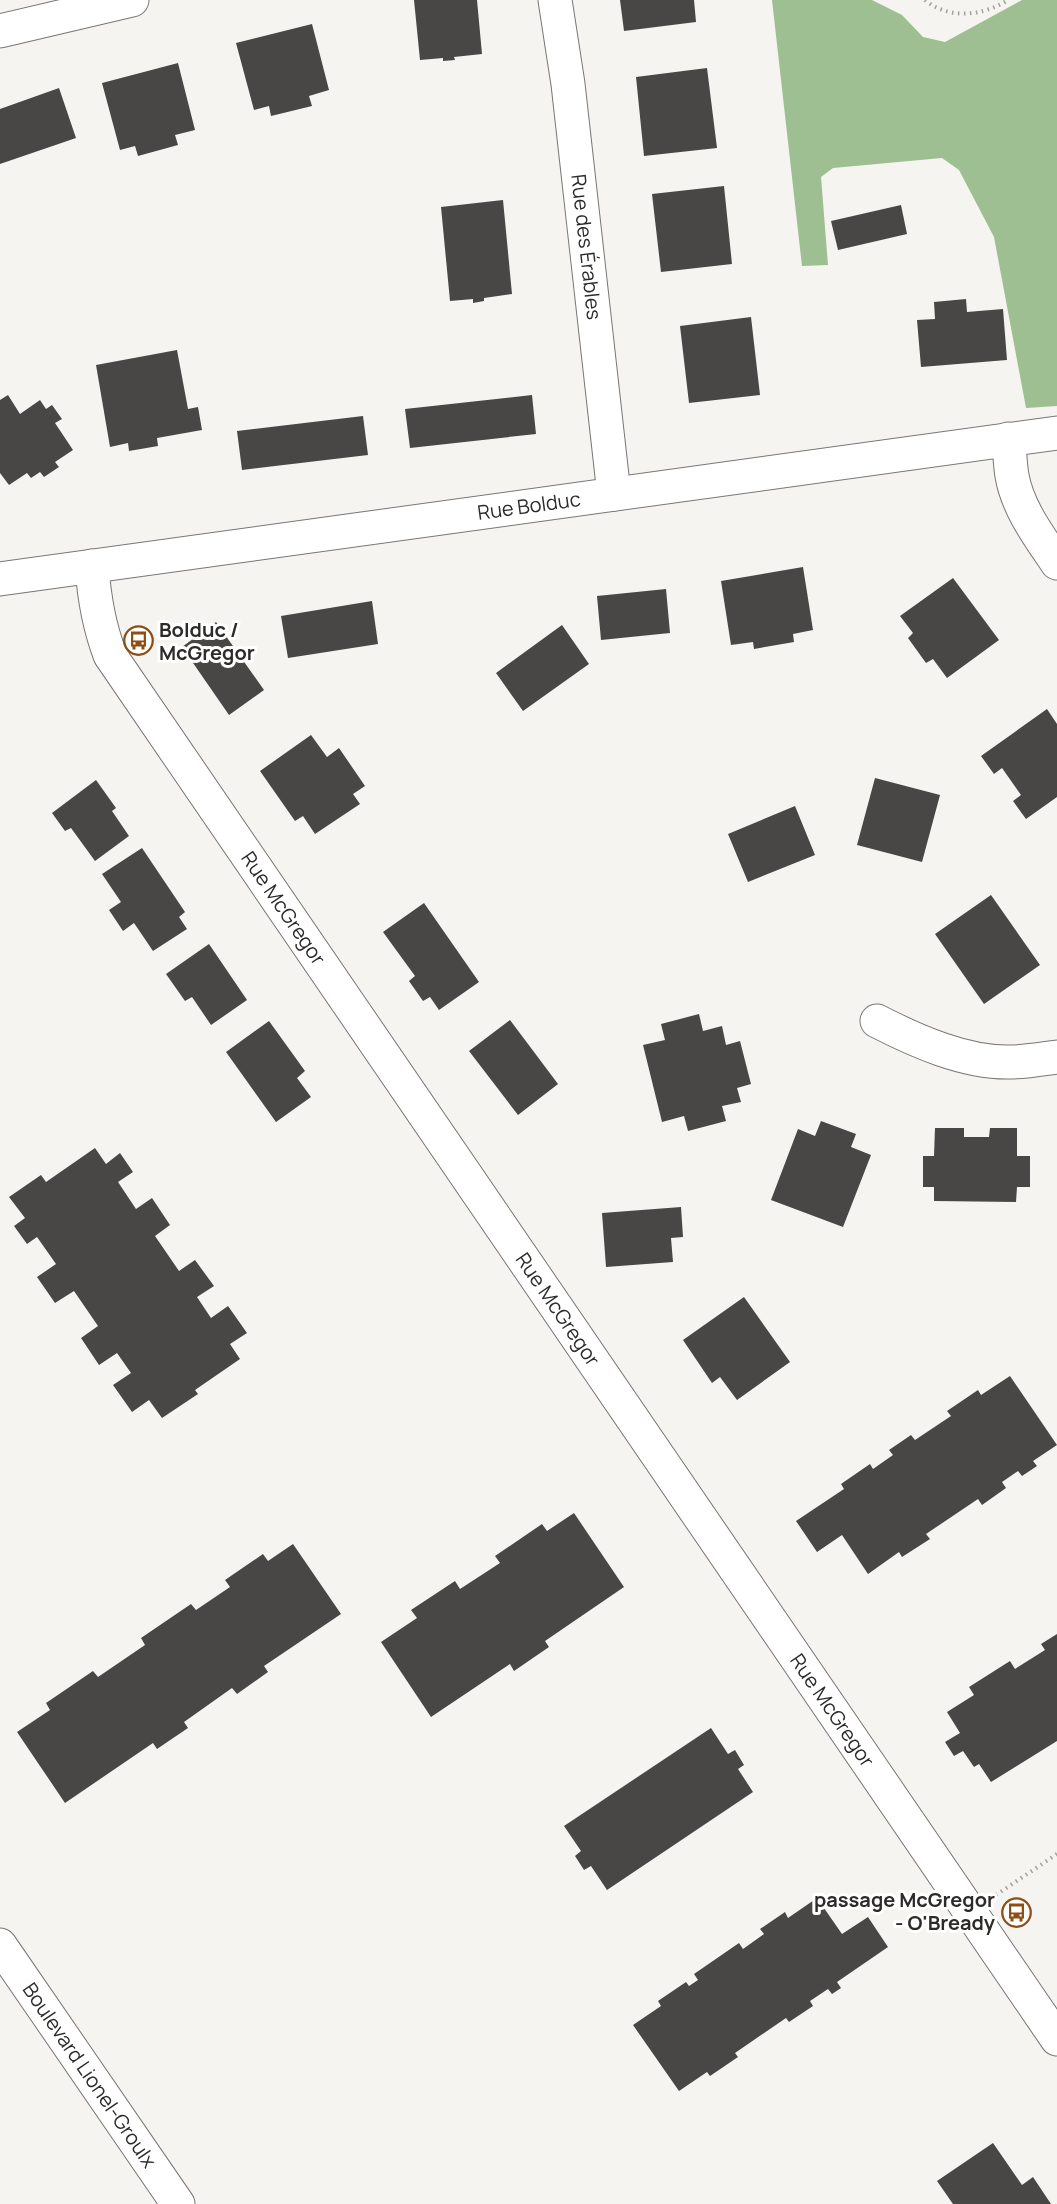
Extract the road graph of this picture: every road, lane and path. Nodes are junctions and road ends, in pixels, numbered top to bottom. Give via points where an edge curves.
1 (132, 0) edge
2 (555, 0) edge
3 (925, 0) edge
4 (1008, 0) edge
5 (0, 32) edge
6 (1057, 433) edge
7 (1008, 439) junction
8 (614, 494) junction
9 (1057, 563) edge
10 (92, 566) junction
11 (0, 579) edge
12 (877, 1021) dead end
13 (1057, 1058) edge
14 (1057, 1854) edge
15 (971, 1912) junction
16 (0, 1945) edge
17 (1057, 2039) edge
18 (178, 2204) edge

1 - 5 street
2 - 8 street, Rue des Érables
3 - 4 path via 939,9 971,14
6 - 7 street, Rue Bolduc
7 - 8 street, Rue Bolduc
7 - 9 street via 1012,477 1021,504
8 - 10 street, Rue Bolduc
10 - 11 street, Rue Bolduc
10 - 15 street, Rue McGregor via 95,605 110,655
12 - 13 street via 953,1052 987,1061
14 - 15 path
15 - 17 street, Rue McGregor
16 - 18 street, Boulevard Lionel-Groulx

